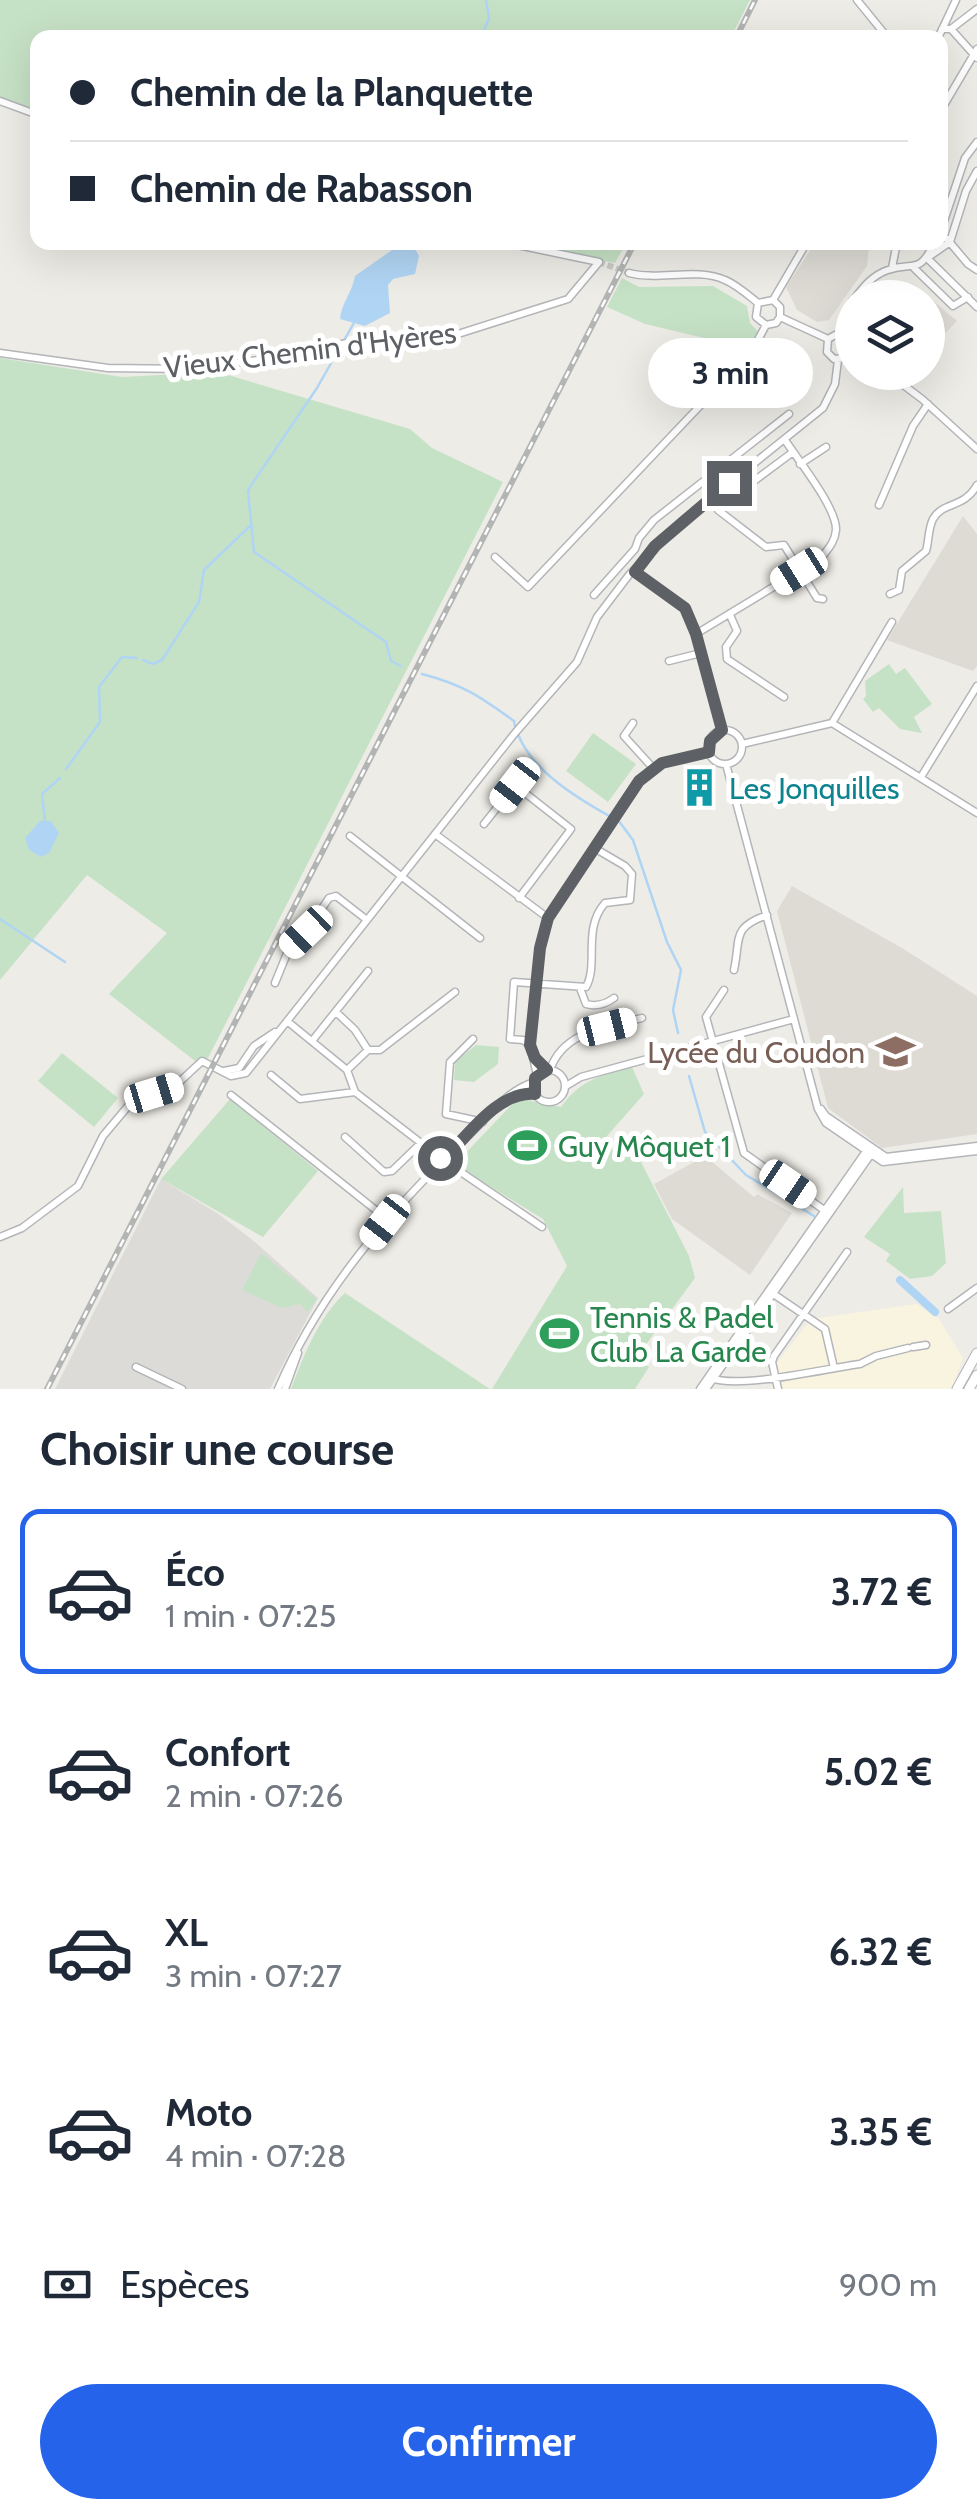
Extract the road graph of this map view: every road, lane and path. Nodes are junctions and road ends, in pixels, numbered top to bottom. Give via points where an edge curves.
1 (857, 0) edge
2 (956, 0) edge
3 (977, 10) edge
4 (946, 29) joint
5 (881, 30) edge
6 (948, 31) edge
7 (976, 53) edge
8 (948, 99) edge
9 (0, 101) edge
10 (30, 112) edge
11 (977, 142) edge
12 (977, 171) edge
13 (948, 208) edge
14 (950, 242) joint
15 (542, 250) edge
16 (801, 250) edge
17 (895, 250) edge
18 (931, 250) edge
19 (938, 250) edge
20 (927, 258) junction
21 (892, 268) junction
22 (914, 268) junction
23 (977, 270) edge
24 (630, 274) tunnel mouth
25 (870, 280) edge
26 (968, 297) junction
27 (773, 300) junction
28 (758, 303) junction
29 (977, 307) edge
30 (780, 317) junction
31 (766, 325) junction
32 (835, 335) edge
33 (828, 340) junction
34 (0, 353) edge
35 (835, 358) edge
36 (835, 384) edge
37 (910, 390) edge
38 (928, 404) junction
39 (789, 414) dead end
40 (785, 440) junction
41 (826, 446) dead end
42 (977, 449) edge
43 (793, 452) junction
44 (800, 464) junction
45 (699, 484) junction
46 (977, 485) edge
47 (710, 498) junction
48 (880, 505) dead end
49 (495, 558) dead end
50 (799, 571) junction
51 (635, 572) junction
52 (890, 594) dead end
53 (594, 595) dead end
54 (824, 599) dead end
55 (730, 615) junction
56 (892, 622) dead end
57 (696, 634) junction
58 (701, 653) junction
59 (669, 660) dead end
60 (977, 686) edge
61 (784, 697) dead end
62 (633, 723) dead end
63 (832, 723) junction
64 (722, 730) junction
65 (742, 744) junction
66 (709, 752) junction
67 (726, 764) junction
68 (654, 768) junction
69 (920, 777) junction
70 (977, 814) edge
71 (484, 824) dead end
72 (435, 834) junction
73 (350, 836) dead end
74 (596, 849) junction
75 (401, 877) junction
76 (519, 898) junction
77 (767, 915) junction
78 (548, 918) junction
79 (367, 920) junction
80 (480, 938) dead end
81 (734, 970) dead end
82 (368, 971) dead end
83 (275, 983) dead end
84 (537, 984) junction
85 (580, 988) junction
86 (724, 990) dead end
87 (456, 992) dead end
88 (614, 998) dead end
89 (336, 1012) junction
90 (642, 1018) dead end
91 (794, 1019) junction
92 (287, 1021) junction
93 (473, 1039) dead end
94 (312, 1041) junction
95 (712, 1042) junction
96 (531, 1048) junction
97 (368, 1050) junction
98 (347, 1070) junction
99 (548, 1070) junction
100 (271, 1075) dead end
101 (536, 1078) junction
102 (564, 1082) junction
103 (355, 1092) junction
104 (535, 1094) junction
105 (231, 1095) dead end
106 (504, 1101) junction
107 (483, 1122) junction
108 (344, 1137) dead end
109 (421, 1143) junction
110 (977, 1148) edge
111 (870, 1151) junction
112 (443, 1160) junction
113 (827, 1211) junction
114 (388, 1219) junction
115 (542, 1227) dead end
116 (0, 1237) edge
117 (846, 1252) dead end
118 (977, 1288) edge
119 (770, 1292) junction
120 (948, 1308) dead end
121 (803, 1314) junction
122 (926, 1345) dead end
123 (977, 1353) edge
124 (136, 1367) dead end
125 (834, 1368) junction
126 (717, 1369) junction
127 (977, 1375) edge
128 (710, 1378) junction
129 (776, 1378) junction
130 (739, 1384) junction
131 (182, 1389) edge
132 (282, 1389) edge
133 (703, 1389) edge
134 (778, 1389) edge
135 (957, 1389) edge
136 (969, 1389) edge

1 - 5 street
2 - 4 street
3 - 4 street
6 - 7 street
7 - 8 street
9 - 10 street
11 - 13 street
12 - 14 street
14 - 23 street
15 - 34 street, Vieux Chemin d'Hyères via 599,262 568,299 458,334 142,370
16 - 27 street
17 - 21 street
18 - 20 street
19 - 20 street
20 - 22 street
20 - 26 street
21 - 22 street
21 - 25 street
22 - 26 street via 953,306
24 - 28 street via 717,277
26 - 29 street
27 - 28 street
27 - 30 street
28 - 31 street via 756,316
30 - 31 street
30 - 33 street
31 - 49 street via 752,350 528,588
32 - 33 street
33 - 35 street via 827,352
36 - 40 street via 823,408
37 - 38 street
38 - 42 street
38 - 48 street
39 - 45 street
40 - 43 street
40 - 47 street
41 - 44 street
43 - 44 street
43 - 50 street via 718,502 718,510 766,547 784,545
44 - 50 street via 836,528 821,558
45 - 47 street
45 - 53 street via 654,520
46 - 52 street via 964,502 935,517 924,556 905,566 899,590
47 - 51 street
50 - 54 street
50 - 55 street
51 - 57 street via 685,608
51 - 72 street via 609,599 576,662
55 - 57 street
55 - 61 street via 737,632 727,658
56 - 63 street
57 - 58 street
58 - 59 street
58 - 64 street
60 - 69 street
62 - 68 street via 624,736
63 - 65 street
63 - 69 street
64 - 65 street
64 - 66 street
65 - 67 street via 739,757
66 - 67 street
66 - 68 street
67 - 77 street
68 - 74 street
69 - 70 street
71 - 76 street via 515,785 571,829
72 - 75 street
72 - 76 street
73 - 75 street
74 - 78 street
74 - 85 street via 625,866 633,886 630,900 606,903 596,914 590,980
75 - 79 street
75 - 80 street
76 - 78 street
77 - 81 street via 738,932
77 - 91 street
78 - 84 street
79 - 83 street via 336,896 328,898 290,946
79 - 92 street
82 - 89 street
84 - 85 street
84 - 96 street
84 - 96 street via 514,982 510,1039
85 - 88 street via 590,1005
86 - 95 street via 706,1017
87 - 97 street via 380,1050
89 - 94 street
89 - 97 street
90 - 99 street via 576,1037
91 - 95 street
91 - 111 street via 826,1123
92 - 94 street
92 - 116 street via 254,1046 242,1070 223,1071 202,1061 174,1087 134,1099 103,1136 78,1186
93 - 107 street via 450,1062 446,1114
94 - 98 street
95 - 102 street
95 - 113 street via 744,1152
96 - 99 street
96 - 101 street
97 - 98 street
98 - 103 street
99 - 101 street
99 - 102 street
100 - 103 street via 300,1098
101 - 104 street
101 - 106 street
102 - 104 street via 556,1101
103 - 109 street
104 - 106 street
105 - 114 street
106 - 107 street
107 - 112 street
108 - 109 street via 384,1172
109 - 112 street
110 - 111 street via 893,1158
111 - 113 street
112 - 114 street
112 - 115 street
113 - 119 street
114 - 132 street via 325,1298
117 - 121 street
118 - 120 street
119 - 121 street
119 - 126 street
121 - 125 street via 828,1332
121 - 129 street via 773,1359
122 - 125 street
123 - 135 main road
124 - 131 street
125 - 129 street
126 - 128 street
126 - 130 street
127 - 136 main road
128 - 130 street
128 - 133 street
129 - 130 street
129 - 134 street

